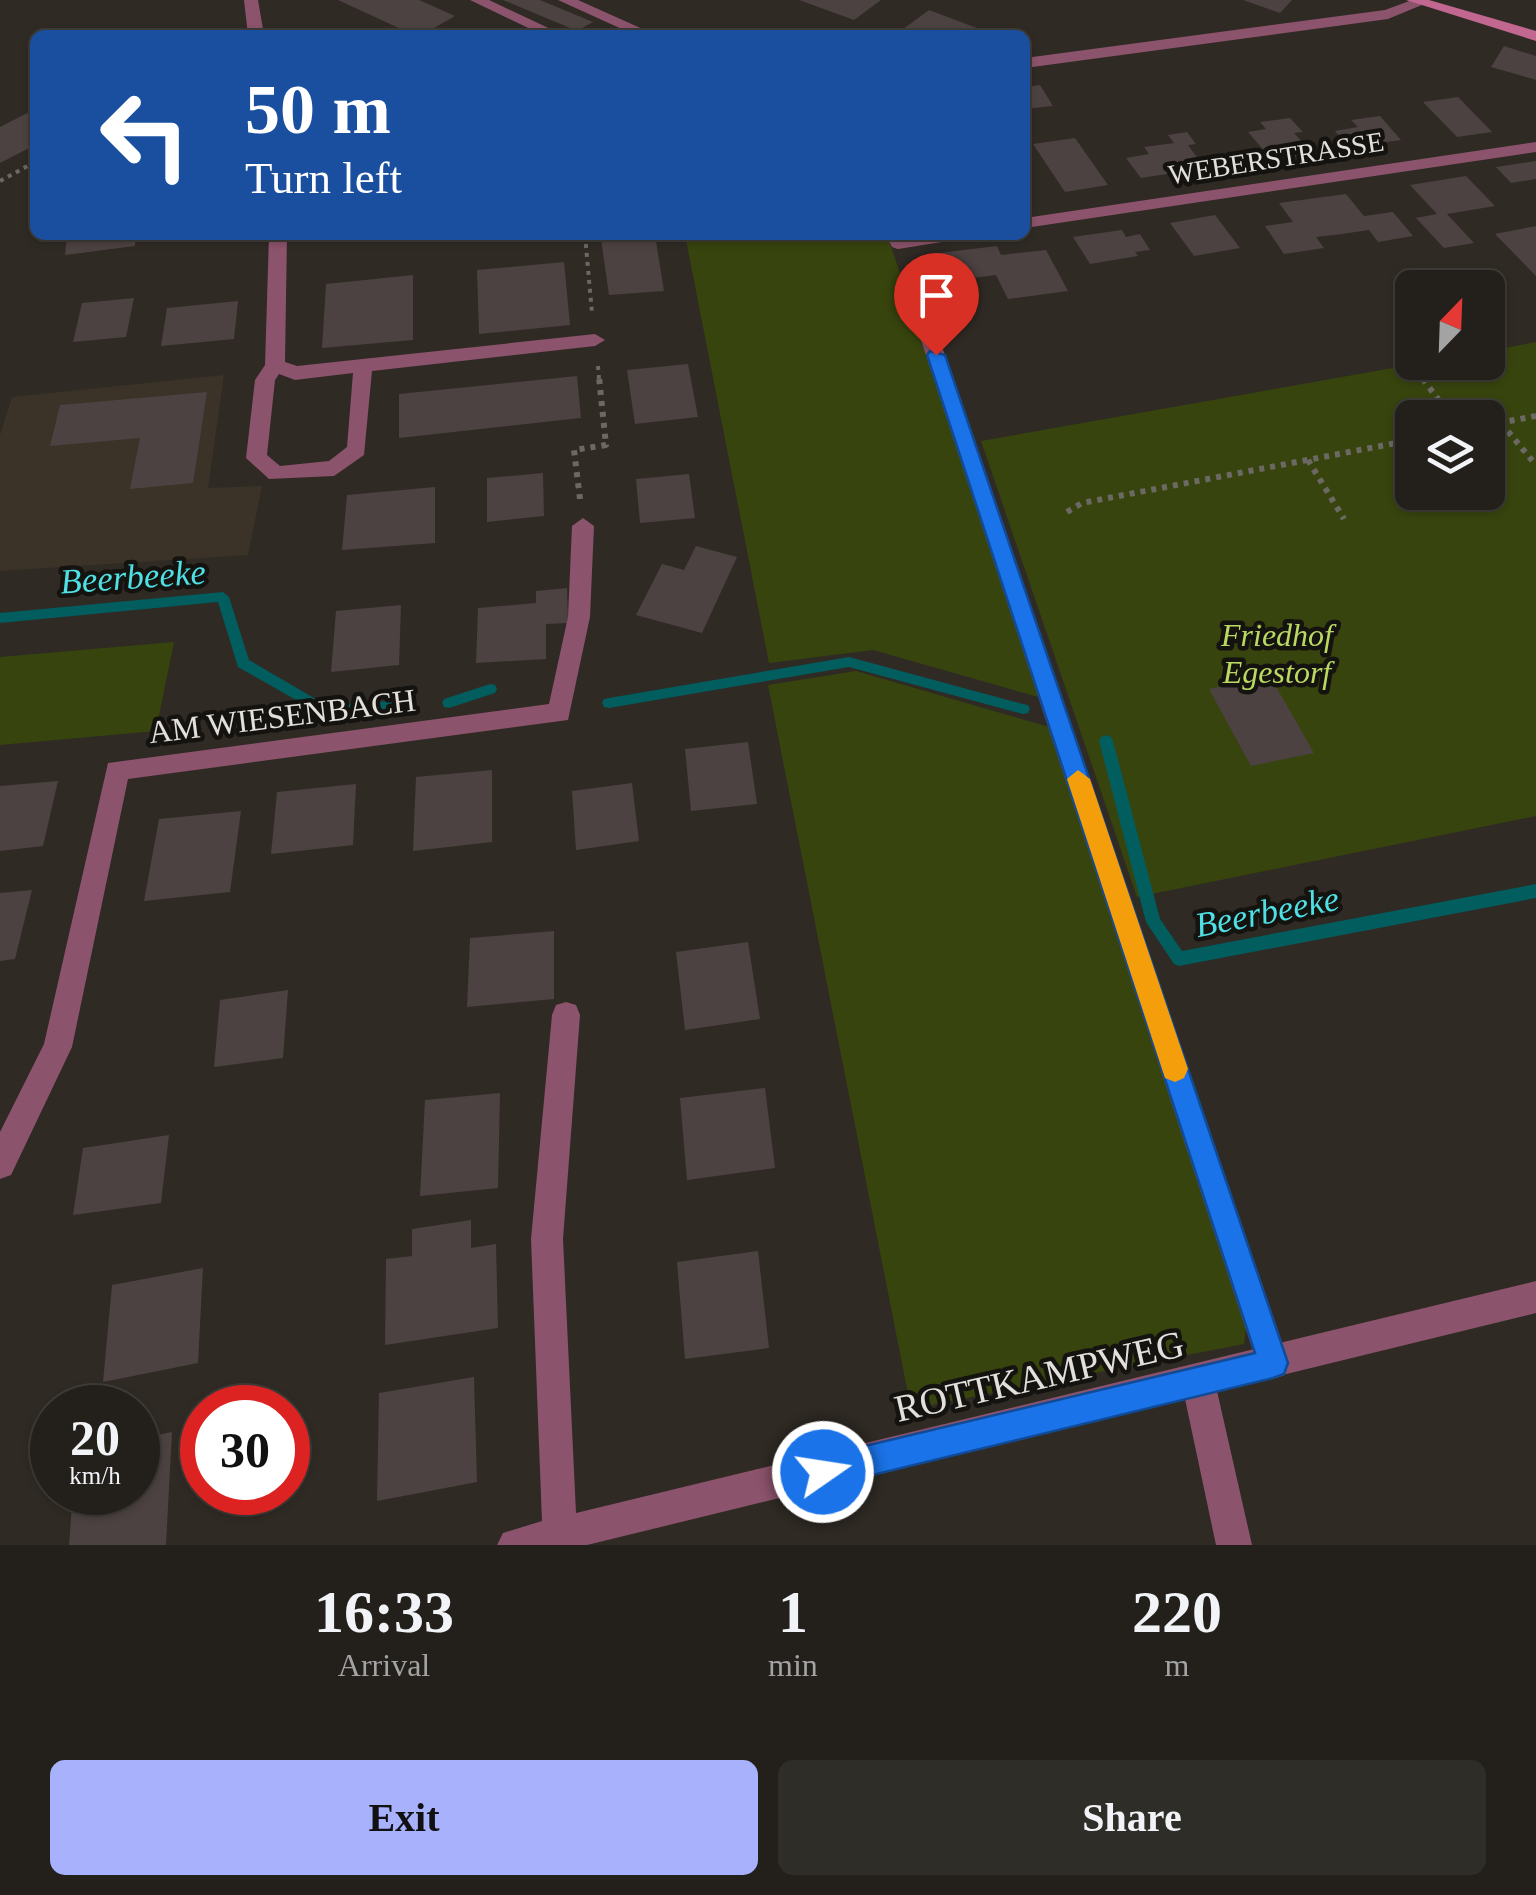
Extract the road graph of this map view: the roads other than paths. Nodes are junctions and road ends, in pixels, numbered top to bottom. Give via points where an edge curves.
1 (250, 0) edge
2 (477, 0) edge
3 (564, 0) edge
4 (1417, 1) edge
5 (255, 30) edge
6 (544, 30) edge
7 (636, 30) edge
8 (1536, 36) edge
9 (1030, 63) edge
10 (1536, 146) edge
11 (1030, 223) edge
12 (278, 240) edge
13 (913, 288) dead end
14 (595, 340) road end
15 (275, 365) junction
16 (363, 365) junction
17 (583, 526) road end
18 (566, 1014) dead end
19 (0, 1164) edge
20 (1536, 1296) edge
21 (1273, 1363) junction
22 (1198, 1382) junction
23 (560, 1534) junction
24 (515, 1545) edge
25 (1234, 1545) edge

1 - 5 street
2 - 6 street
3 - 7 street
4 - 8 main road
4 - 9 street via 1388,14
10 - 11 street, WEBERSTRASSE
12 - 15 street
13 - 21 street
14 - 16 street
15 - 16 street via 294,373
15 - 16 street via 265,380 256,458 276,474 334,468 357,450
17 - 19 street, AM WIESENBACH via 579,617 558,713 117,770 58,1047
18 - 23 street via 546,1239
20 - 21 street, ROTTKAMPWEG
21 - 22 street, ROTTKAMPWEG
22 - 23 street, ROTTKAMPWEG
22 - 25 street
23 - 24 street, ROTTKAMPWEG

